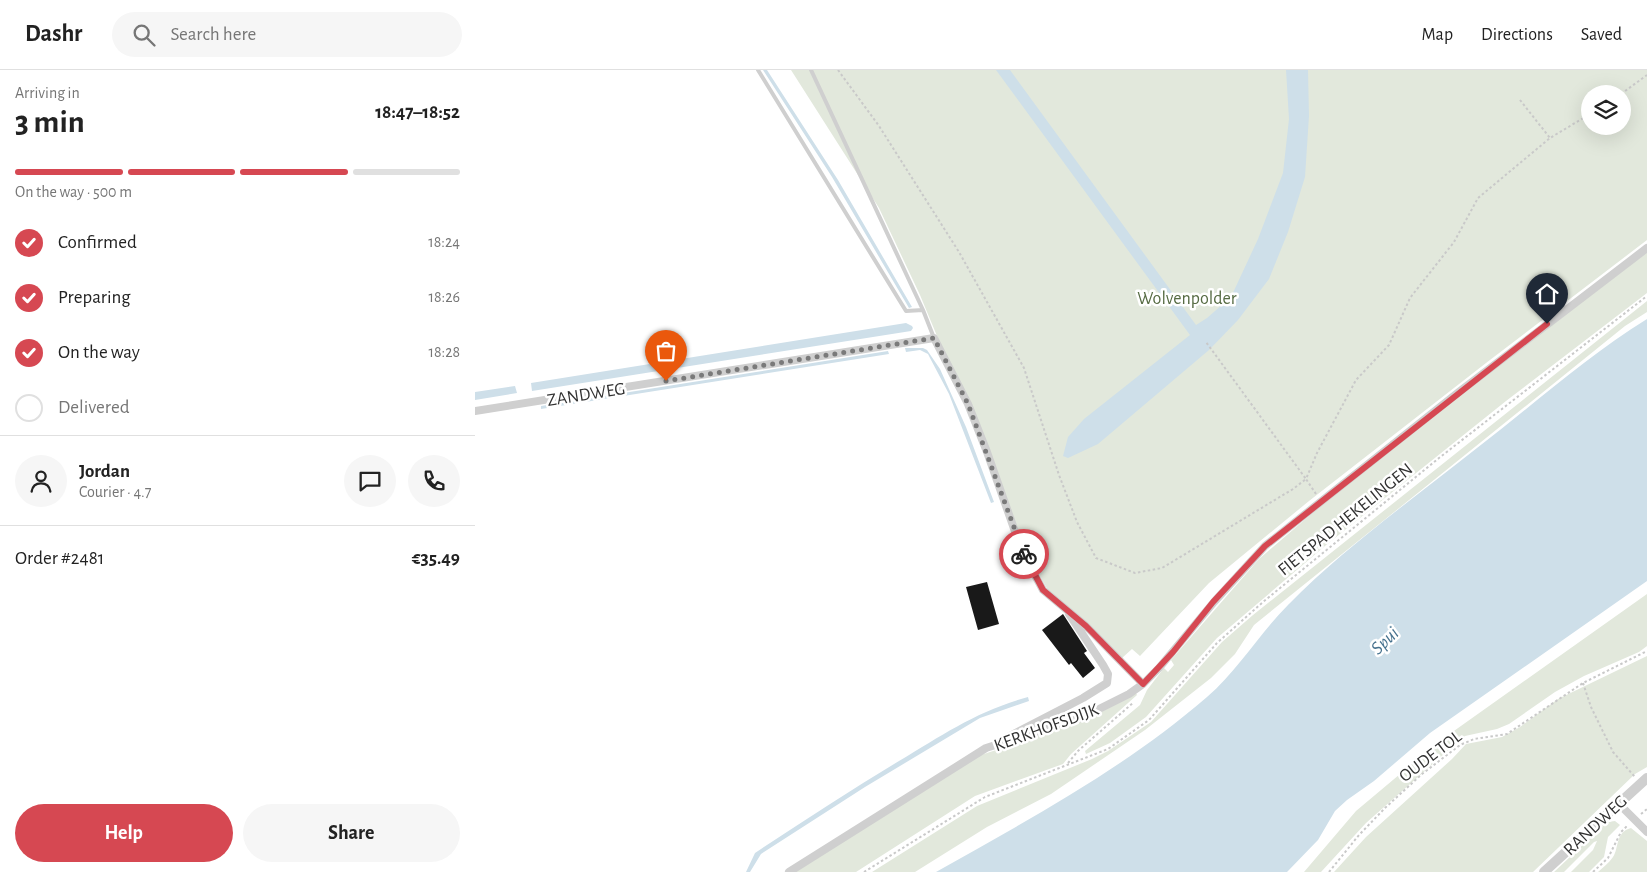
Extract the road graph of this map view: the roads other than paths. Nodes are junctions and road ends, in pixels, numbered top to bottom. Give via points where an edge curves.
1 (758, 70) edge
2 (811, 70) edge
3 (1647, 248) edge
4 (923, 310) junction
5 (934, 338) junction
6 (475, 412) edge
7 (1065, 608) junction
8 (1143, 684) junction
9 (986, 748) junction
10 (1647, 778) edge
11 (1618, 803) junction
12 (1647, 832) edge
13 (789, 872) edge
14 (1544, 872) edge

1 - 4 lane via 906,311
2 - 4 lane
3 - 8 street, KERKHOFSDIJK via 1265,546
4 - 5 lane
5 - 6 street, ZANDWEG
5 - 7 street via 968,404 1029,564 1043,590
7 - 8 street
7 - 9 street via 1103,664 1108,674 1107,683
8 - 9 street, KERKHOFSDIJK via 1081,718
9 - 13 street, KERKHOFSDIJK
10 - 11 street, RANDWEG
11 - 12 street
11 - 14 street, RANDWEG

